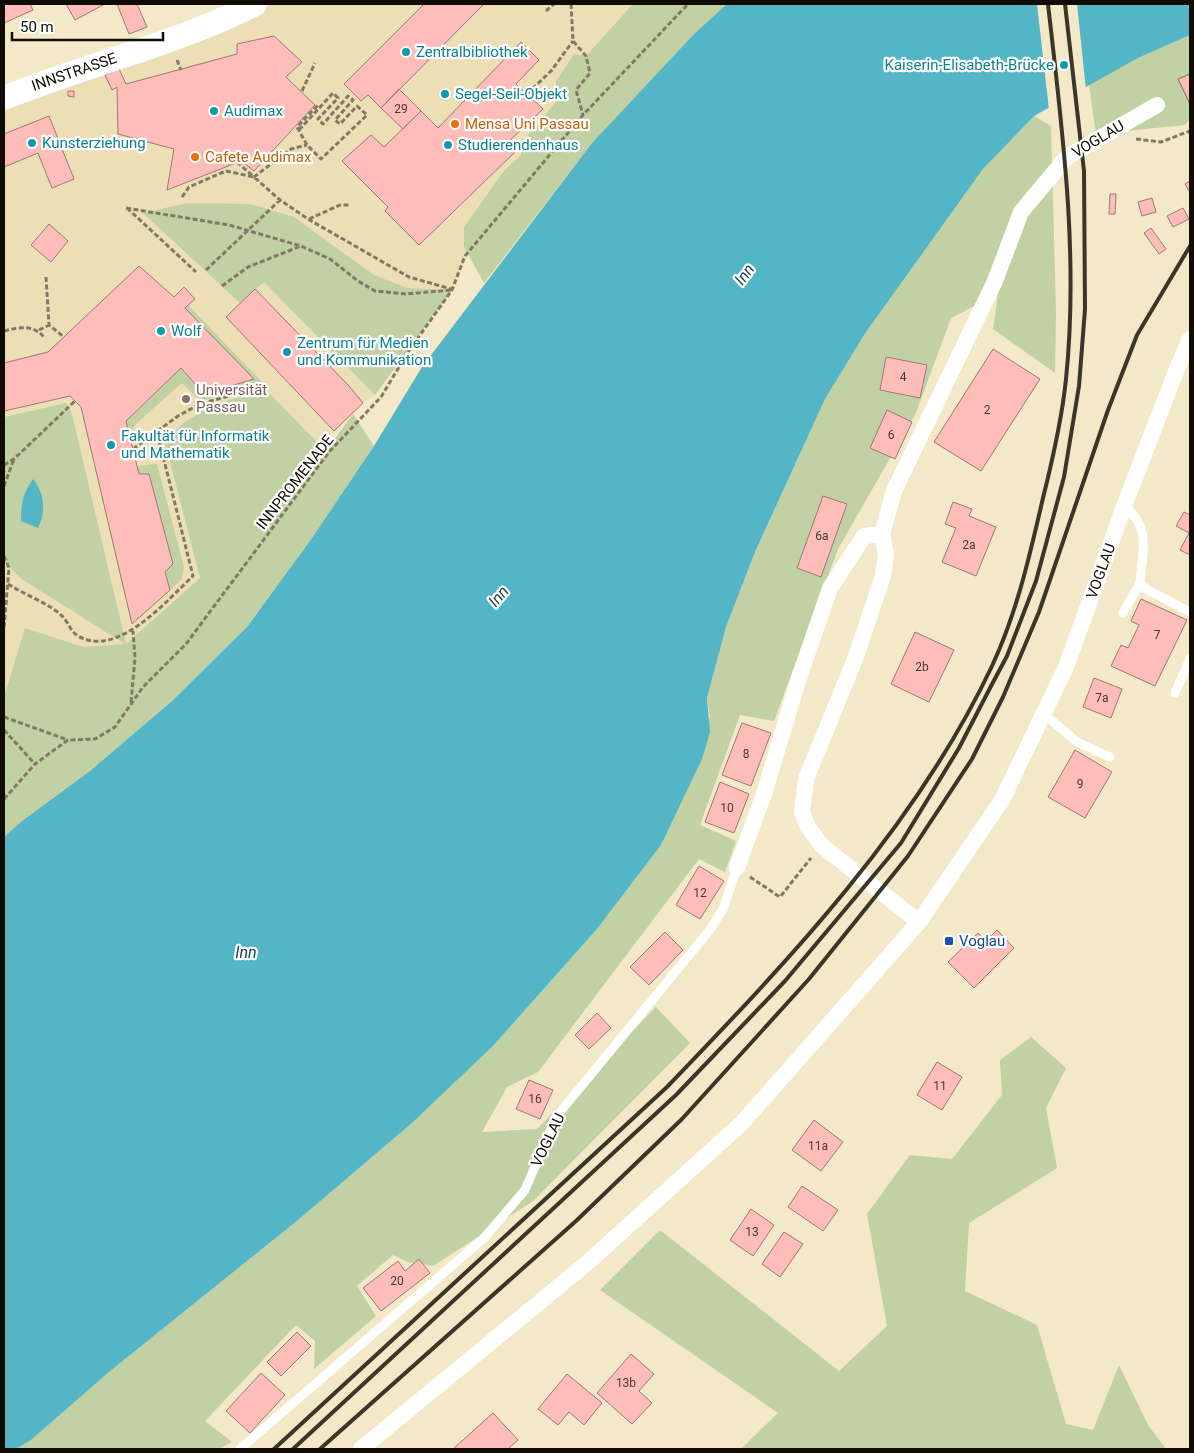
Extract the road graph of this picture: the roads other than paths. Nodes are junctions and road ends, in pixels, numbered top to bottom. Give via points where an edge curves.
1 (255, 4) edge
2 (4, 98) edge
3 (1157, 106) dead end
4 (1190, 340) edge
5 (1125, 506) junction
6 (882, 534) junction
7 (1140, 583) junction
8 (1190, 612) edge
9 (1122, 613) dead end
10 (1190, 659) edge
11 (1175, 692) dead end
12 (1044, 714) junction
13 (1110, 757) dead end
14 (737, 868) joint
15 (919, 922) junction
16 (240, 1449) edge
17 (361, 1449) edge

1 - 2 street, INNSTRASSE via 169,41 48,80
3 - 6 street, VOGLAU via 1067,158 1021,212 995,281 894,490
4 - 5 street, VOGLAU
5 - 7 lane via 1142,527 1145,552
5 - 12 street, VOGLAU via 1066,667
6 - 14 street, VOGLAU via 864,536 830,588 765,792
6 - 15 street, VOGLAU via 886,554 883,576 855,659 806,779 802,812 808,827 826,849
7 - 8 lane via 1146,590
7 - 9 lane
10 - 11 lane
12 - 13 lane via 1077,742
12 - 15 street, VOGLAU via 1002,800
14 - 16 lane, VOGLAU via 723,909 709,931 556,1117 525,1190 496,1224 484,1238
15 - 17 street, VOGLAU via 742,1123 586,1264

